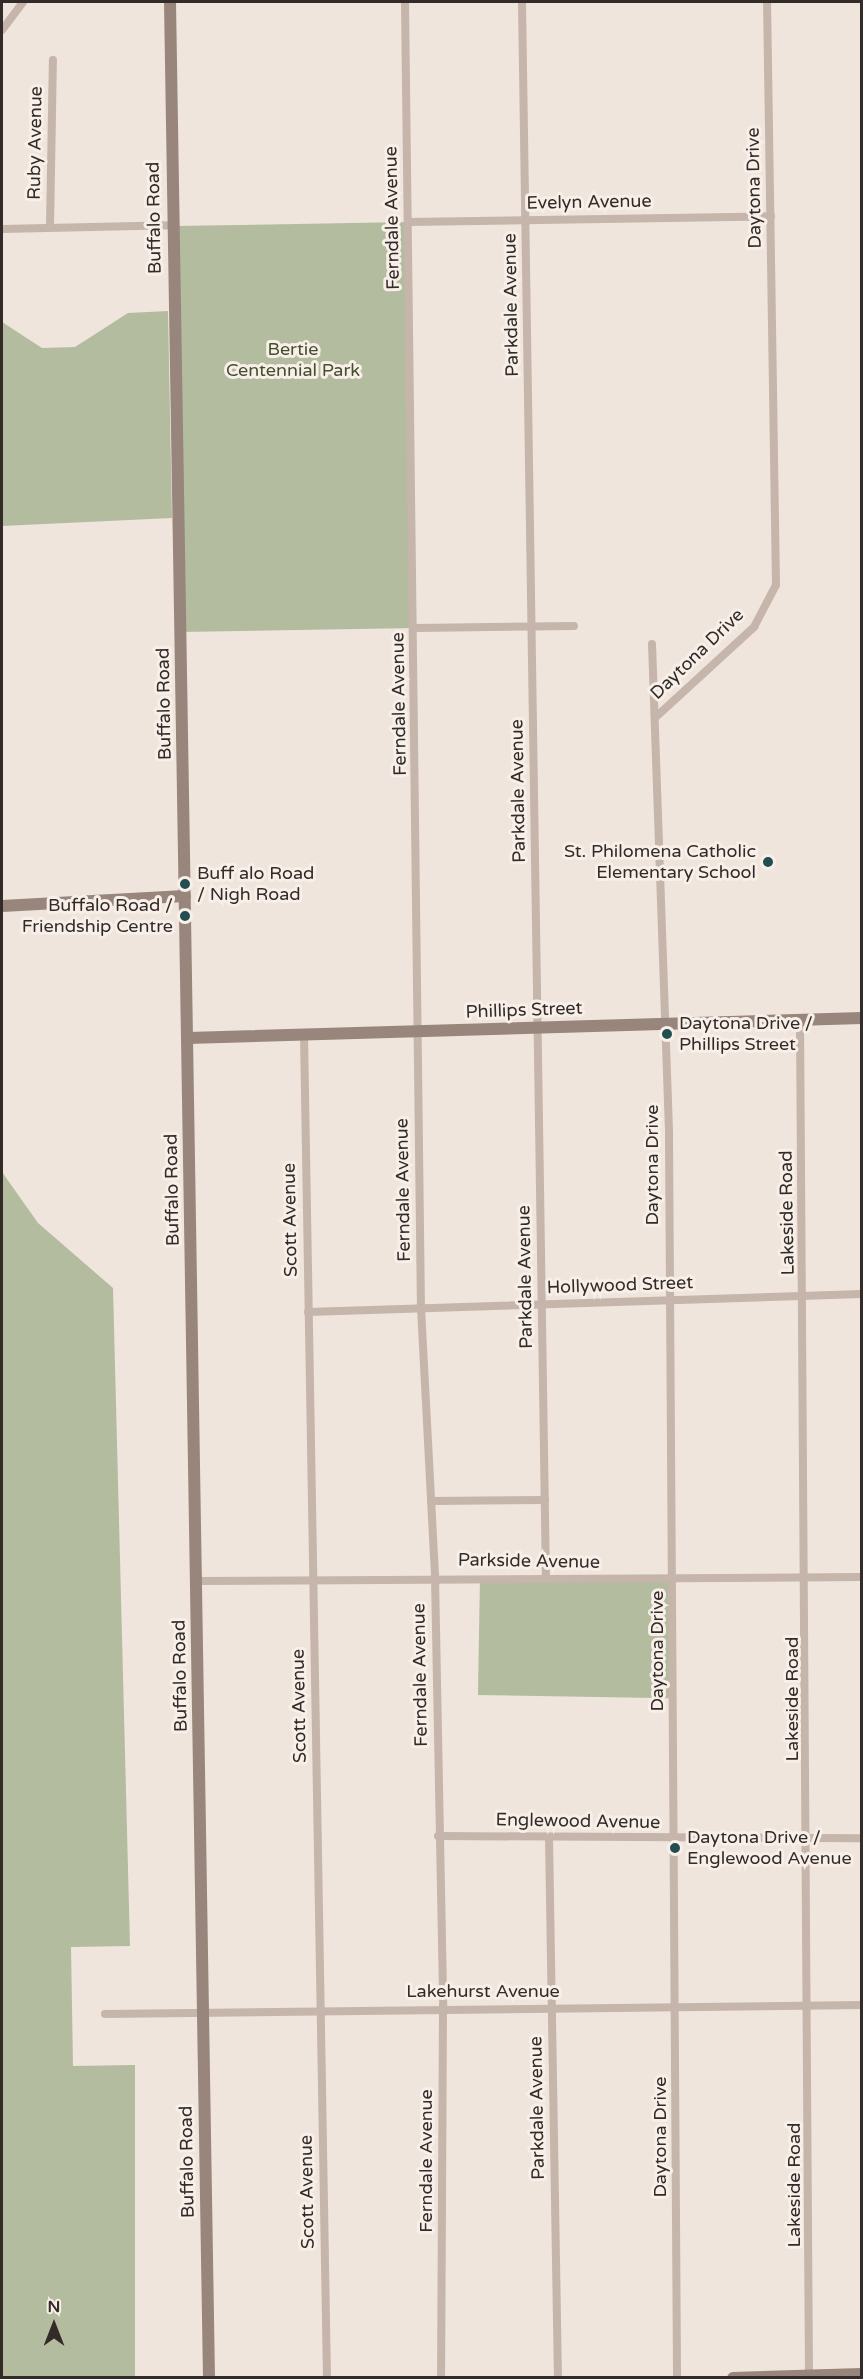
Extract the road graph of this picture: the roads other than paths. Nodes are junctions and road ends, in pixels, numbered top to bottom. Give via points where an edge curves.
1 (23, 2) edge
2 (170, 2) edge
3 (405, 2) edge
4 (522, 2) edge
5 (767, 2) edge
6 (2, 30) edge
7 (53, 60) dead end
8 (771, 216) junction
9 (526, 220) junction
10 (408, 222) junction
11 (172, 225) junction
12 (50, 227) junction
13 (2, 229) edge
14 (532, 625) junction
15 (574, 626) dead end
16 (414, 628) junction
17 (652, 644) dead end
18 (657, 716) junction
19 (185, 896) junction
20 (2, 906) edge
21 (861, 1018) edge
22 (800, 1020) junction
23 (667, 1024) junction
24 (537, 1028) junction
25 (418, 1031) junction
26 (304, 1035) junction
27 (188, 1038) junction
28 (861, 1294) edge
29 (805, 1295) junction
30 (668, 1300) junction
31 (542, 1305) junction
32 (421, 1308) junction
33 (308, 1312) junction
34 (545, 1500) junction
35 (431, 1501) junction
36 (435, 1577) junction
37 (861, 1577) edge
38 (673, 1578) junction
39 (808, 1578) junction
40 (546, 1579) junction
41 (314, 1580) junction
42 (196, 1581) junction
43 (438, 1836) junction
44 (549, 1838) junction
45 (809, 1838) junction
46 (861, 1838) edge
47 (675, 1839) junction
48 (861, 2005) edge
49 (443, 2006) junction
50 (676, 2006) junction
51 (810, 2006) junction
52 (552, 2007) junction
53 (320, 2011) junction
54 (203, 2012) junction
55 (105, 2014) dead end
56 (861, 2374) edge
57 (809, 2377) edge
58 (209, 2378) edge
59 (327, 2378) edge
60 (441, 2378) edge
61 (558, 2378) edge
62 (677, 2378) edge
63 (733, 2378) edge

1 - 6 street
2 - 11 street, Buffalo Road
3 - 10 street, Ferndale Avenue
4 - 9 street, Parkdale Avenue
5 - 8 street, Daytona Drive
7 - 12 street, Ruby Avenue
8 - 9 street, Evelyn Avenue
8 - 18 street, Daytona Drive via 776,585 754,627
9 - 10 street, Evelyn Avenue
9 - 14 street, Parkdale Avenue
10 - 16 street, Ferndale Avenue
11 - 12 street
11 - 19 street, Buffalo Road
12 - 13 street
14 - 15 street
14 - 16 street
14 - 24 street, Parkdale Avenue
16 - 25 street, Ferndale Avenue
17 - 18 street
18 - 23 street, Daytona Drive
19 - 20 street
19 - 27 street, Buffalo Road
21 - 22 street, Phillips Street
22 - 23 street, Phillips Street
22 - 29 street, Lakeside Road
23 - 24 street, Phillips Street
23 - 30 street, Daytona Drive
24 - 25 street, Phillips Street
24 - 31 street, Parkdale Avenue
25 - 26 street, Phillips Street
25 - 32 street, Ferndale Avenue
26 - 27 street, Phillips Street
26 - 33 street, Scott Avenue
27 - 42 street, Buffalo Road
28 - 29 street, Hollywood Street
29 - 30 street, Hollywood Street
29 - 39 street, Lakeside Road
30 - 31 street, Hollywood Street
30 - 38 street, Daytona Drive
31 - 32 street, Hollywood Street
31 - 34 street, Parkdale Avenue
32 - 33 street, Hollywood Street
32 - 35 street, Ferndale Avenue
33 - 41 street, Scott Avenue
34 - 35 street
34 - 40 street, Parkdale Avenue
35 - 36 street, Ferndale Avenue
36 - 40 street, Parkside Avenue
36 - 41 street, Parkside Avenue
36 - 43 street, Ferndale Avenue
37 - 39 street, Parkside Avenue
38 - 39 street, Parkside Avenue
38 - 40 street, Parkside Avenue
38 - 47 street, Daytona Drive
39 - 45 street, Lakeside Road
41 - 42 street, Parkside Avenue
41 - 53 street, Scott Avenue
42 - 54 street, Buffalo Road
43 - 44 street, Englewood Avenue
43 - 49 street, Ferndale Avenue
44 - 47 street, Englewood Avenue
44 - 52 street, Parkdale Avenue
45 - 46 street, Englewood Avenue
45 - 47 street, Englewood Avenue
45 - 51 street, Lakeside Road
47 - 50 street, Daytona Drive
48 - 51 street, Lakehurst Avenue
49 - 52 street, Lakehurst Avenue
49 - 53 street, Lakehurst Avenue
49 - 60 street, Ferndale Avenue
50 - 51 street, Lakehurst Avenue
50 - 52 street, Lakehurst Avenue
50 - 62 street, Daytona Drive
51 - 57 street, Lakeside Road
52 - 61 street, Parkdale Avenue
53 - 54 street, Lakehurst Avenue
53 - 59 street, Scott Avenue
54 - 55 street, Lakehurst Avenue
54 - 58 street, Buffalo Road
56 - 57 street
57 - 63 street

